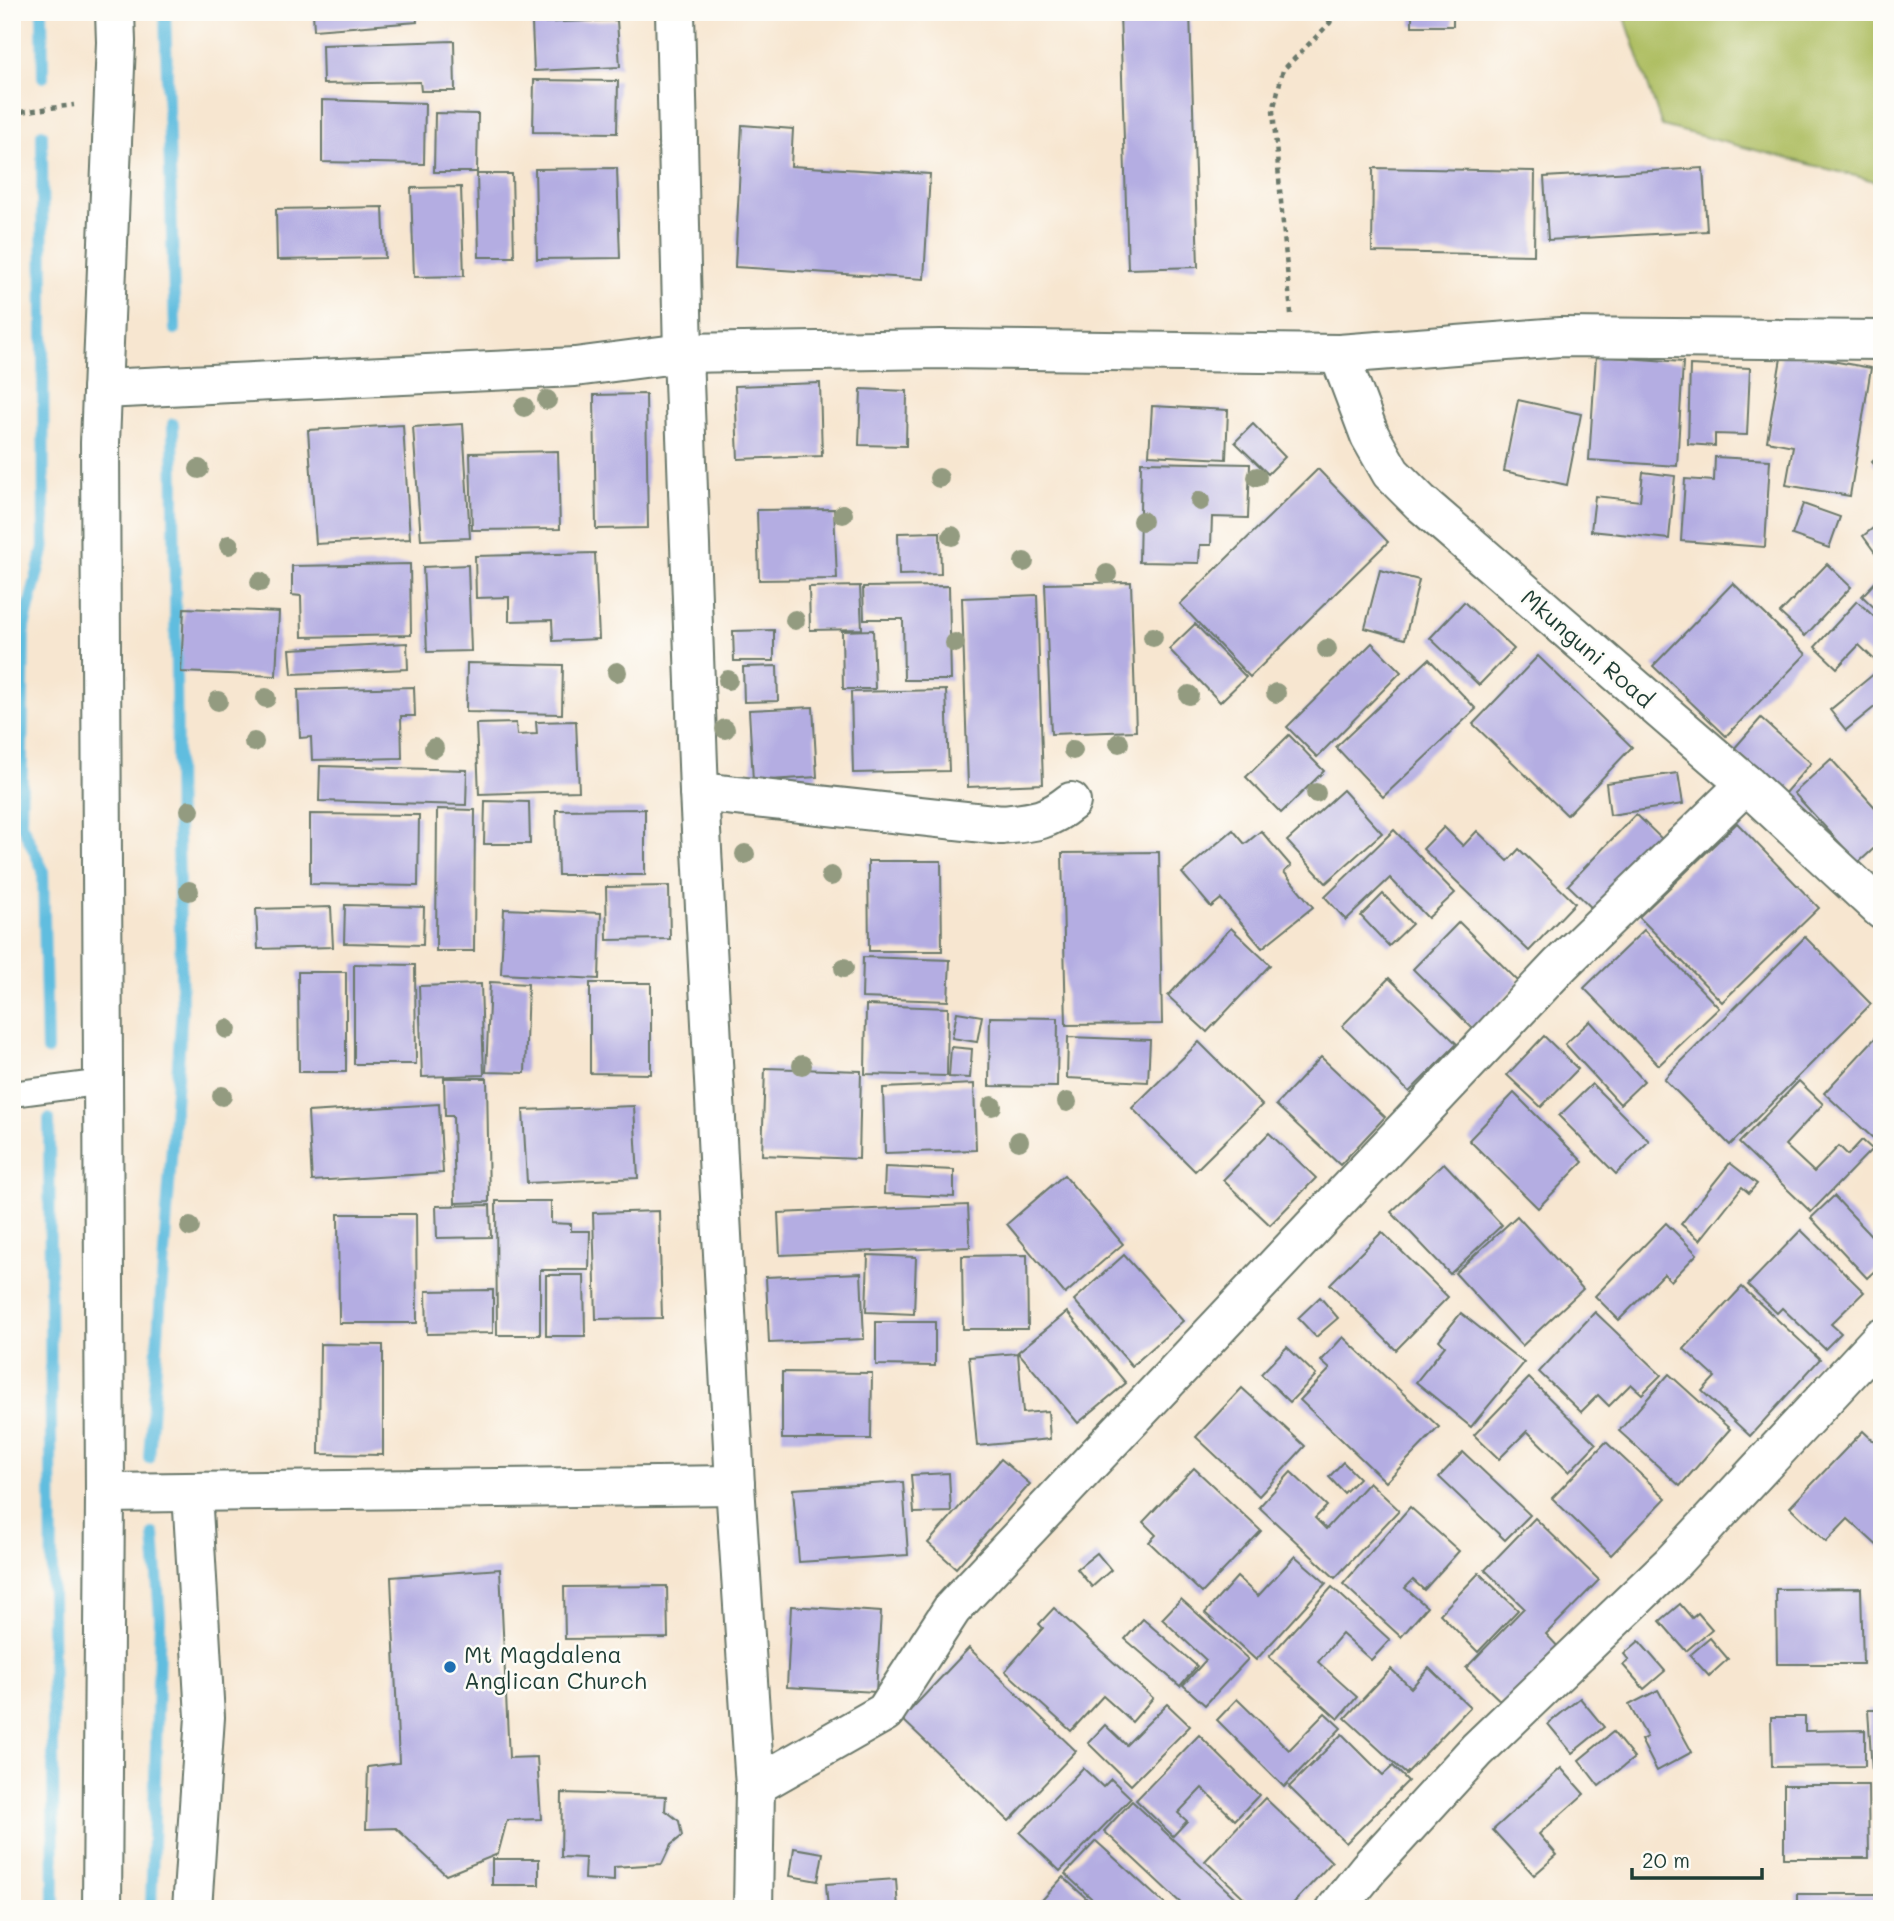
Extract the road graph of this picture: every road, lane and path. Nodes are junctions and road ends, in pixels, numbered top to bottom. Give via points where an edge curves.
1 (114, 12) edge
2 (675, 12) edge
3 (1322, 12) edge
4 (1335, 12) edge
5 (1330, 23) junction
6 (113, 101) junction
7 (12, 113) edge
8 (1882, 340) edge
9 (683, 353) junction
10 (1294, 354) junction
11 (1339, 354) junction
12 (102, 389) junction
13 (1746, 784) junction
14 (699, 792) junction
15 (1071, 802) dead end
16 (1882, 911) edge
17 (104, 1082) junction
18 (12, 1094) edge
19 (1882, 1337) edge
20 (735, 1485) junction
21 (192, 1492) junction
22 (105, 1493) junction
23 (754, 1786) junction
24 (102, 1909) edge
25 (192, 1909) edge
26 (753, 1909) edge
27 (1336, 1909) edge

1 - 6 street
2 - 9 street
3 - 5 path
4 - 5 path
5 - 10 path via 1283,70 1273,111
6 - 7 path
6 - 12 street
8 - 11 street via 1560,337
9 - 10 street via 941,349
9 - 12 street via 575,366
9 - 14 street
10 - 11 street
11 - 13 street, Mkunguni Road via 1370,436 1391,473
12 - 17 street
13 - 16 street, Mkunguni Road
13 - 23 street via 1560,965 951,1609 885,1712
14 - 15 street via 1002,825 1054,816
14 - 20 street
17 - 18 lane
17 - 22 street
19 - 27 street via 1671,1564 1478,1749
20 - 21 street
20 - 23 street
21 - 22 street
21 - 25 street via 205,1717
22 - 24 street
23 - 26 street

